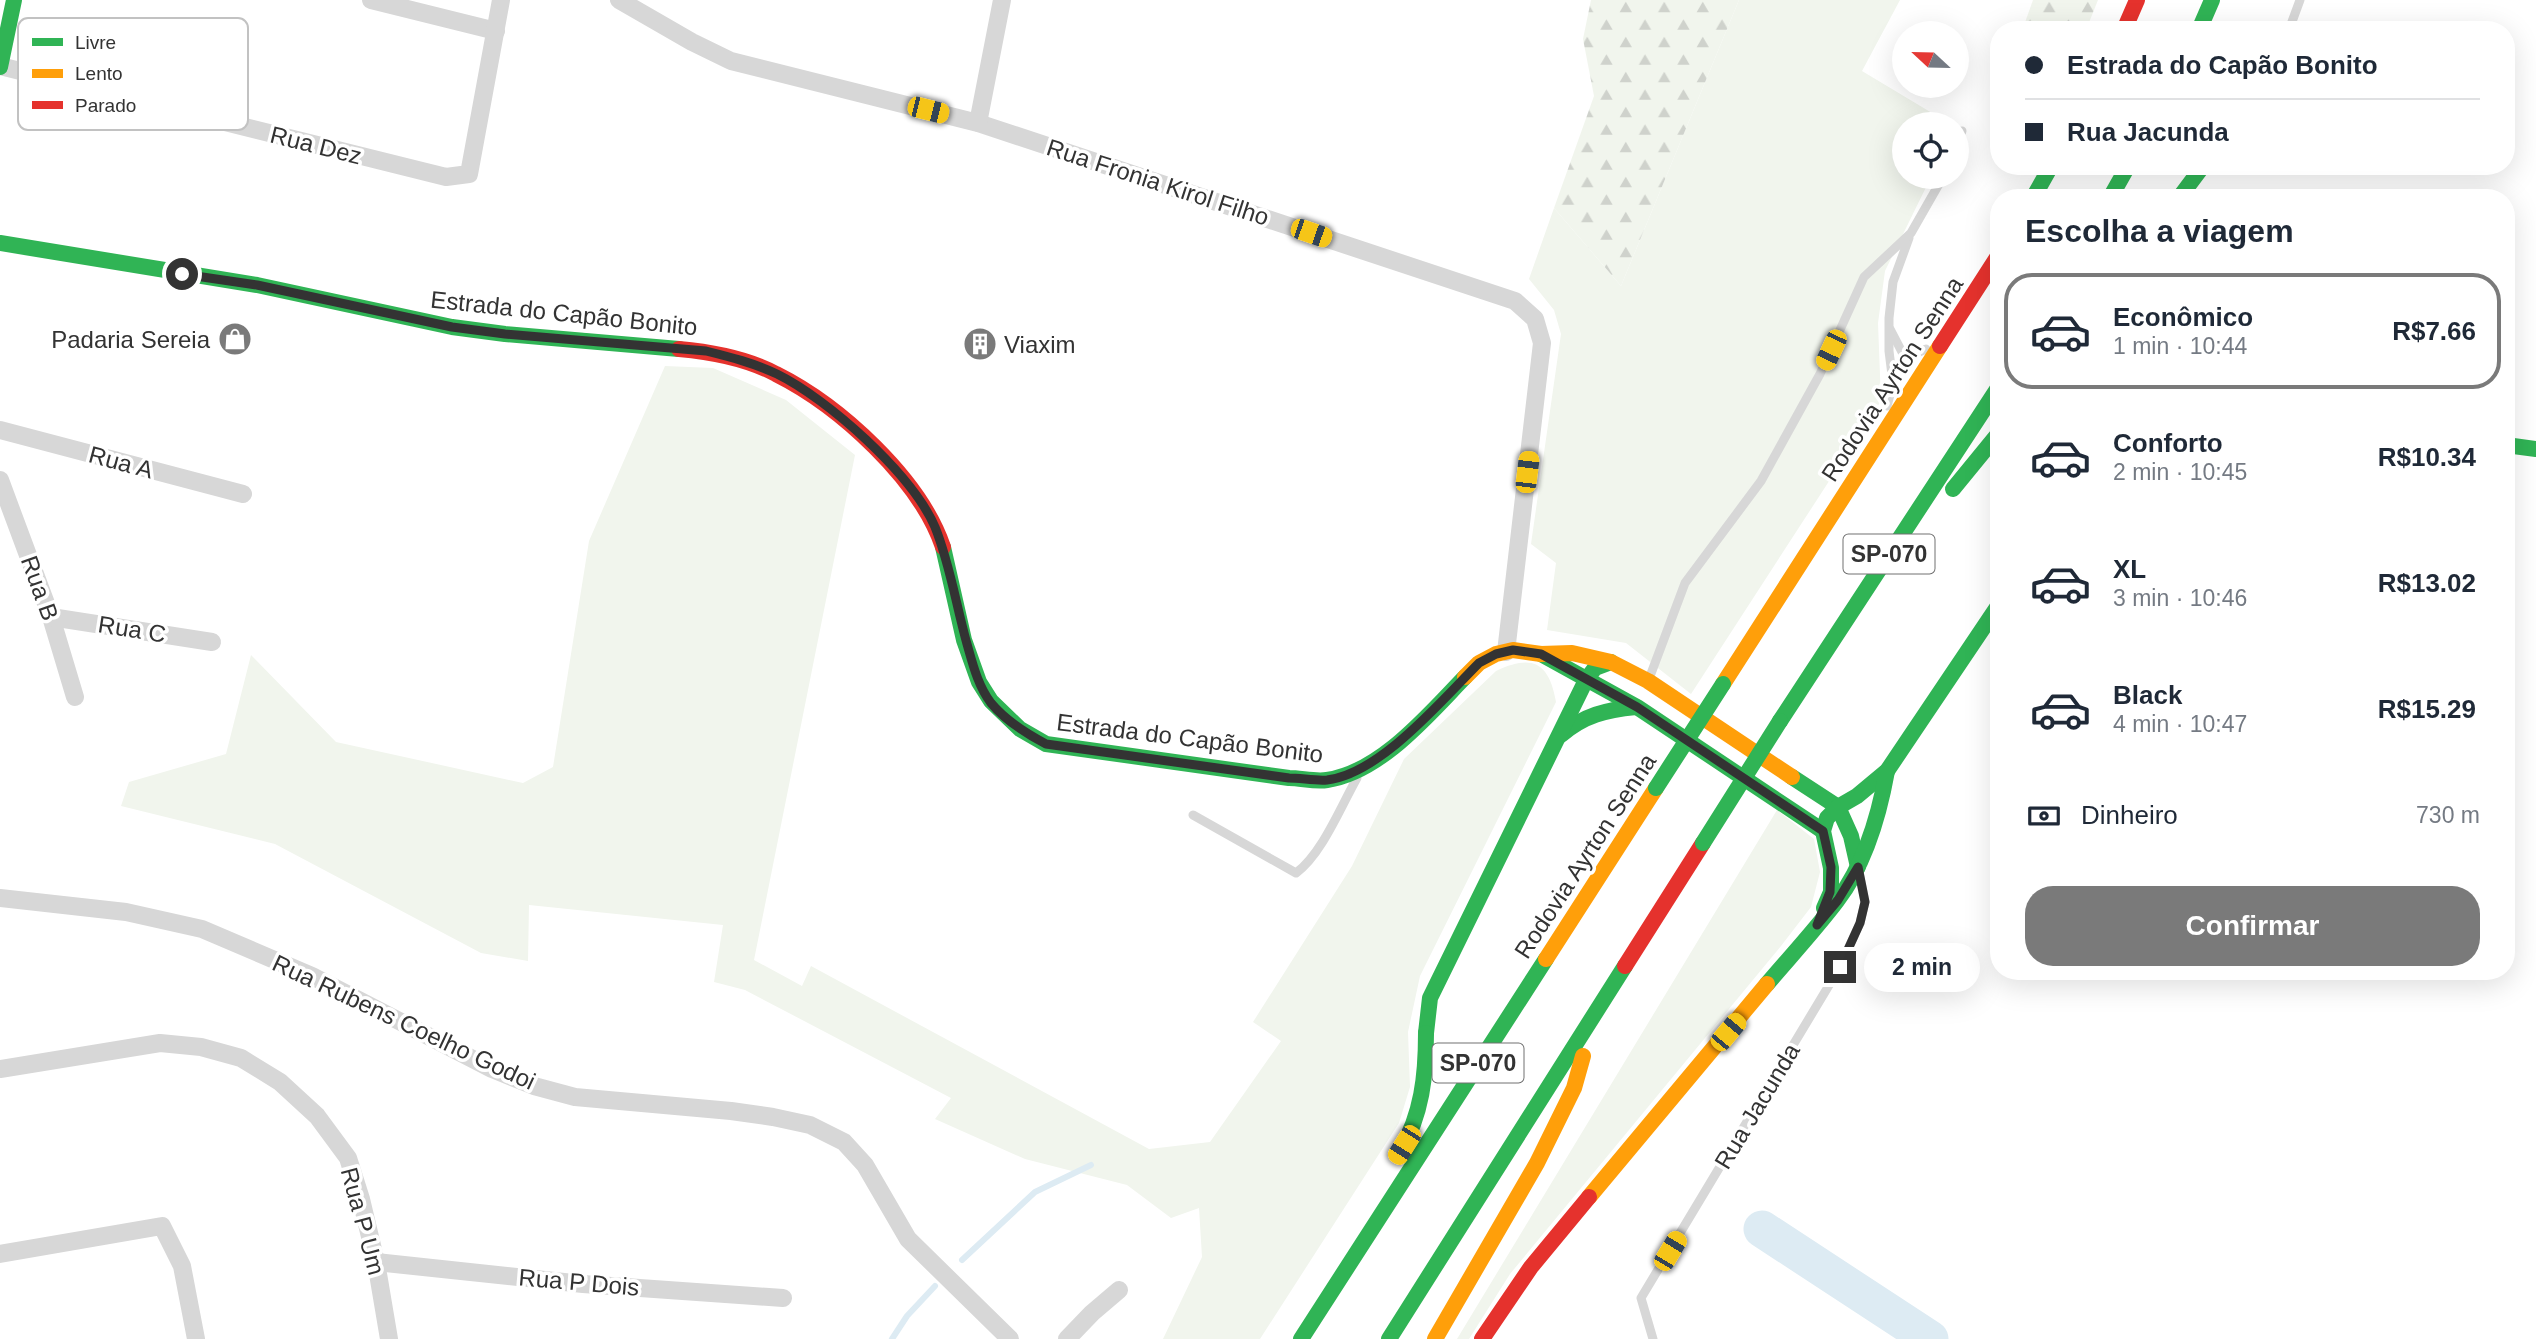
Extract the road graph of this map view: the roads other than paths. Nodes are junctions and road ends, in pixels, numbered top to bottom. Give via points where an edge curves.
1 (14, 0) edge
2 (371, 0) edge
3 (501, 0) edge
4 (619, 0) edge
5 (1002, 0) edge
6 (2137, 0) edge
7 (2212, 0) edge
8 (2300, 0) edge
9 (2128, 21) edge
10 (2203, 21) edge
11 (2292, 21) edge
12 (496, 31) junction
13 (0, 67) edge
14 (18, 71) edge
15 (978, 123) junction
16 (248, 128) edge
17 (1936, 189) edge
18 (1911, 233) junction
19 (0, 243) edge
20 (1990, 258) edge
21 (1990, 268) edge
22 (1889, 327) junction
23 (1990, 400) edge
24 (1878, 420) dead end
25 (0, 430) edge
26 (1990, 444) edge
27 (2515, 446) edge
28 (2536, 449) edge
29 (0, 480) edge
30 (243, 494) dead end
31 (1895, 546) junction
32 (1797, 548) dead end
33 (1786, 587) junction
34 (51, 617) junction
35 (1990, 618) edge
36 (212, 642) dead end
37 (1506, 652) junction
38 (1541, 654) junction
39 (1611, 662) junction
40 (1586, 680) junction
41 (1648, 681) junction
42 (75, 697) dead end
43 (1637, 707) junction
44 (1558, 738) junction
45 (1363, 767) junction
46 (1887, 772) junction
47 (1838, 807) junction
48 (1193, 815) dead end
49 (1823, 831) junction
50 (1858, 867) junction
51 (0, 898) edge
52 (1817, 925) junction
53 (1594, 1019) junction
54 (1426, 1032) junction
55 (1488, 1048) junction
56 (0, 1069) edge
57 (1390, 1168) dead end
58 (0, 1254) edge
59 (376, 1262) junction
60 (1119, 1290) dead end
61 (1311, 1293) dead end
62 (783, 1298) dead end
63 (196, 1339) edge
64 (389, 1339) edge
65 (1010, 1339) edge
66 (1067, 1339) edge
67 (1283, 1339) edge
68 (1301, 1339) edge
69 (1389, 1339) edge
70 (1434, 1339) edge
71 (1482, 1339) edge
72 (1653, 1339) edge

1 - 13 main road
2 - 12 street
3 - 12 street
4 - 15 street, Rua Fronia Kirol Filho via 731,61
5 - 15 street
6 - 9 main road
7 - 10 main road
8 - 11 lane
12 - 16 street, Rua Dez via 469,174 446,177
13 - 14 street, Rua Dez
15 - 37 street, Rua Fronia Kirol Filho via 1515,301 1535,319 1542,343
17 - 18 lane
18 - 22 lane via 1893,282
18 - 41 lane via 1864,277 1820,374 1761,481 1685,583
19 - 45 main road, Estrada do Capão Bonito via 257,285 452,327 706,351 754,365 811,394 867,441 922,503 945,553 976,675 990,701 1023,732 1046,744 1289,778 1328,780
20 - 22 lane via 1924,352 1911,356 1902,352
21 - 33 main road, Rodovia Ayrton Senna / SP-070
22 - 24 lane via 1893,383
23 - 31 main road, SP-070
25 - 30 street, Rua A
26 - 31 main road via 1949,493
27 - 28 main road
29 - 34 street, Rua B
31 - 53 main road, SP-070, bridge
32 - 33 lane
33 - 55 main road, Rodovia Ayrton Senna / SP-070, bridge
34 - 36 street, Rua C
34 - 42 street, Rua B
35 - 46 main road
37 - 38 main road, Estrada do Capão Bonito
37 - 45 main road, Estrada do Capão Bonito via 1479,663 1390,751
38 - 39 main road, Estrada do Capão Bonito via 1572,653
38 - 40 main road, Estrada do Capão Bonito
39 - 40 main road via 1595,668
39 - 41 main road, Estrada do Capão Bonito
40 - 43 main road, Estrada do Capão Bonito
40 - 44 main road
41 - 47 main road, Estrada do Capão Bonito
43 - 44 main road via 1601,709 1578,719
43 - 49 main road, Estrada do Capão Bonito
44 - 54 main road via 1430,998
45 - 48 lane via 1319,846 1296,873
46 - 47 main road
46 - 50 main road via 1881,808
47 - 49 main road
47 - 50 main road via 1850,830
49 - 52 main road via 1831,867 1830,892
50 - 52 main road
50 - 72 lane, Rua Jacunda via 1865,902 1840,967 1642,1298
51 - 65 street, Rua Rubens Coelho Godoi via 127,912 202,929 312,976 534,1086 575,1097 731,1111 810,1125 844,1142 865,1165 908,1239
52 - 71 main road via 1531,1267
53 - 69 main road, SP-070
53 - 70 main road via 1574,1088 1538,1163
54 - 55 main road via 1435,1049 1452,1059 1473,1058
54 - 57 main road via 1426,1081 1420,1111
55 - 68 main road, Rodovia Ayrton Senna / SP-070
56 - 59 street, Rua P Um via 160,1043 242,1058 280,1082 317,1116 348,1158
58 - 63 street via 162,1226 182,1266
59 - 62 street, Rua P Dois via 583,1284
59 - 64 street, Rua P Um
60 - 66 street
61 - 67 main road

